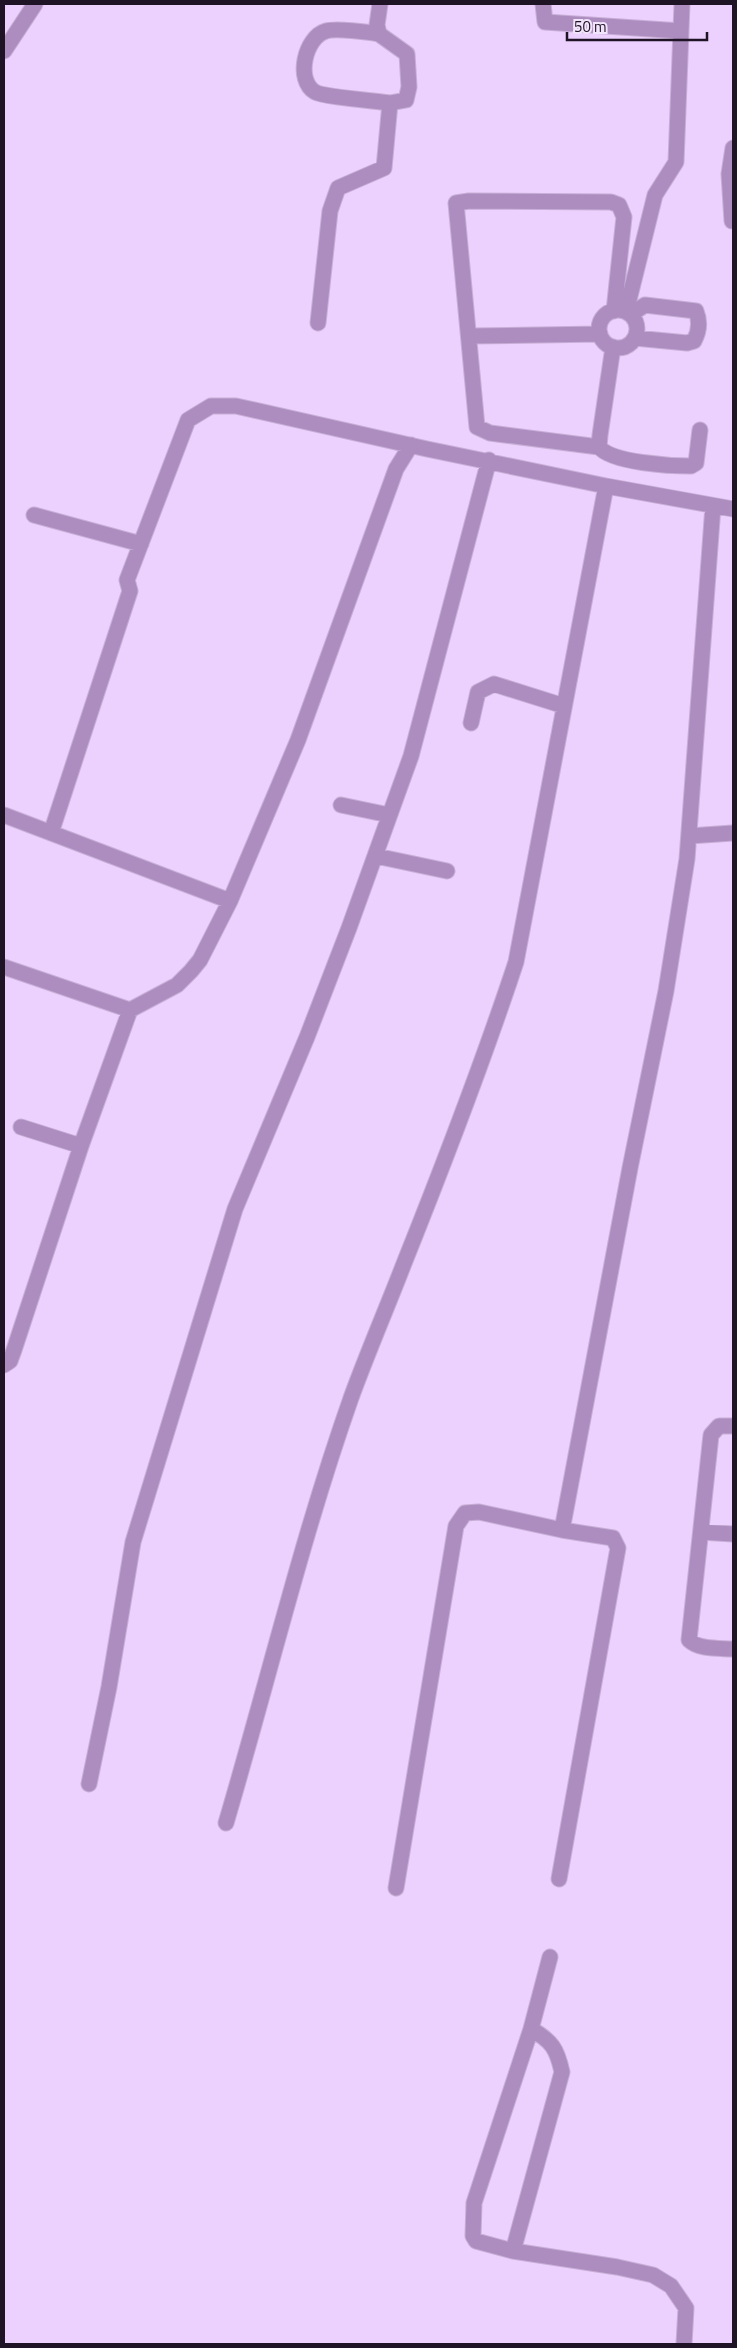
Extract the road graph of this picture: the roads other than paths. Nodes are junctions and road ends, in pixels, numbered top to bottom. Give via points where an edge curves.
1 (34, 4) edge
2 (380, 4) edge
3 (543, 4) edge
4 (682, 4) edge
5 (681, 31) junction
6 (379, 34) junction
7 (4, 51) edge
8 (390, 103) junction
9 (733, 148) edge
10 (732, 221) dead end
11 (623, 312) junction
12 (318, 323) dead end
13 (600, 334) junction
14 (470, 336) junction
15 (635, 338) junction
16 (613, 347) junction
17 (700, 430) dead end
18 (411, 445) junction
19 (599, 447) junction
20 (489, 460) junction
21 (606, 486) junction
22 (713, 506) junction
23 (733, 509) edge
24 (34, 515) dead end
25 (141, 544) junction
26 (564, 706) junction
27 (471, 723) dead end
28 (341, 805) dead end
29 (4, 815) edge
30 (389, 815) junction
31 (51, 833) junction
32 (733, 833) edge
33 (689, 836) junction
34 (376, 856) junction
35 (447, 872) dead end
36 (230, 902) junction
37 (4, 966) edge
38 (130, 1010) junction
39 (21, 1127) dead end
40 (81, 1146) junction
41 (4, 1365) edge
42 (733, 1426) edge
43 (562, 1530) junction
44 (701, 1532) junction
45 (733, 1534) edge
46 (733, 1648) edge
47 (89, 1784) dead end
48 (226, 1823) dead end
49 (559, 1879) dead end
50 (396, 1888) dead end
51 (550, 1957) dead end
52 (531, 2029) junction
53 (513, 2251) junction
54 (684, 2344) edge

1 - 7 street
2 - 6 street
3 - 5 street via 545,22
4 - 5 street
5 - 11 street via 676,162 655,195
6 - 8 street via 407,54 409,87 406,100
6 - 8 street via 327,31 317,35 310,45 304,68 306,82 315,92
8 - 12 street via 384,168 338,188 330,211
9 - 10 street via 729,174
11 - 13 street via 602,319
11 - 14 street via 624,217 619,205 611,202 456,203
11 - 15 street via 637,325
11 - 15 street via 645,305 696,312 698,335 694,341
13 - 14 street
13 - 16 street
14 - 19 street via 477,427 490,432
15 - 16 street via 626,346
16 - 19 street
17 - 19 street via 696,463 691,466 625,459
18 - 20 street
18 - 25 street via 236,406 211,406 188,420
18 - 36 street via 396,470 298,740
20 - 21 street
20 - 30 street via 411,756
21 - 22 street
21 - 26 street
22 - 23 street
22 - 33 street
24 - 25 street
25 - 31 street via 127,580 130,591
26 - 27 street via 494,684 478,692
26 - 48 street via 516,962 411,1248 351,1397 305,1539
28 - 30 street
29 - 31 street
30 - 34 street
31 - 36 street
32 - 33 street
33 - 43 street via 666,991
34 - 35 street
34 - 47 street via 307,1037 235,1209 133,1542 110,1687
36 - 38 street via 191,971 178,985
37 - 38 street
38 - 40 street
39 - 40 street
40 - 41 street via 14,1350 10,1361
42 - 44 street via 719,1426 711,1435
43 - 49 street via 613,1538 618,1556
43 - 50 street via 479,1512 465,1513 456,1526
44 - 45 street
44 - 46 street via 689,1640 704,1647
51 - 52 street
52 - 53 street via 546,2038 558,2053 562,2072
52 - 53 street via 474,2203 473,2236 476,2241
53 - 54 street via 617,2267 653,2276 671,2286 686,2308

